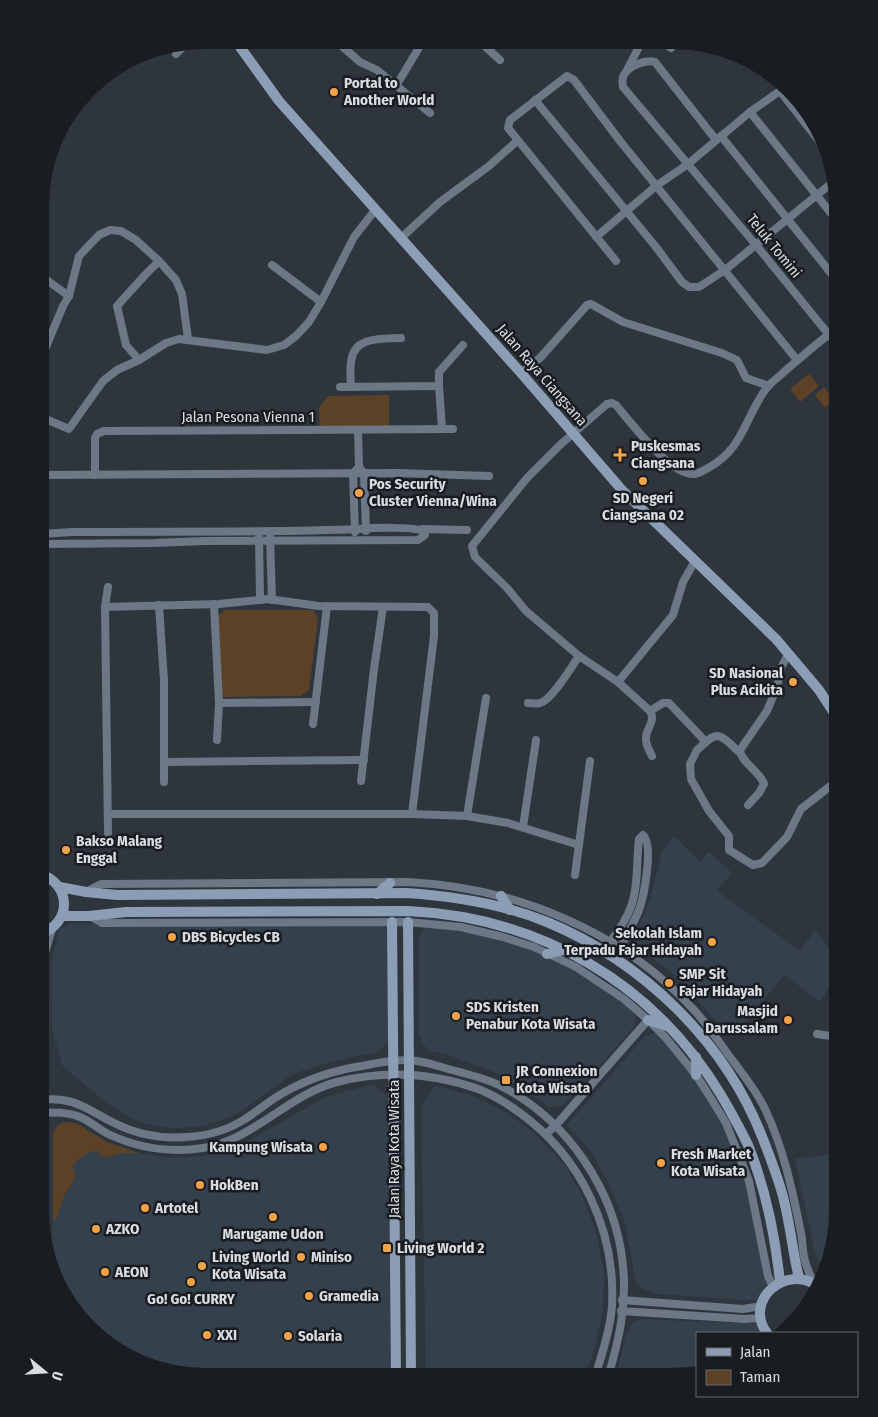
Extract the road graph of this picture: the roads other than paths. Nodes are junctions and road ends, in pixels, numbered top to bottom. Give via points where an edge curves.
1 (242, 49) edge
2 (345, 49) edge
3 (418, 49) edge
4 (488, 49) edge
5 (638, 49) edge
6 (179, 51) edge
7 (176, 54) dead end
8 (500, 60) dead end
9 (626, 71) junction
10 (396, 86) junction
11 (780, 91) edge
12 (535, 100) junction
13 (750, 112) junction
14 (430, 114) dead end
15 (719, 138) junction
16 (517, 141) junction
17 (688, 164) junction
18 (656, 186) junction
19 (828, 187) edge
20 (816, 196) junction
21 (374, 210) junction
22 (829, 211) edge
23 (627, 212) junction
24 (788, 219) junction
25 (596, 237) junction
26 (401, 238) junction
27 (756, 245) junction
28 (159, 261) junction
29 (616, 261) dead end
30 (272, 265) dead end
31 (725, 270) junction
32 (829, 271) edge
33 (49, 282) edge
34 (69, 296) junction
35 (321, 302) junction
36 (829, 332) edge
37 (401, 338) dead end
38 (188, 339) junction
39 (49, 340) edge
40 (829, 342) edge
41 (462, 345) dead end
42 (139, 360) junction
43 (798, 360) junction
44 (521, 373) junction
45 (351, 386) junction
46 (439, 386) junction
47 (769, 386) junction
48 (340, 387) dead end
49 (49, 421) edge
50 (442, 429) junction
51 (453, 429) dead end
52 (358, 430) junction
53 (573, 433) junction
54 (362, 470) junction
55 (353, 473) junction
56 (49, 474) edge
57 (95, 475) junction
58 (489, 476) dead end
59 (366, 528) junction
60 (355, 529) junction
61 (422, 529) junction
62 (467, 530) dead end
63 (258, 531) junction
64 (270, 531) junction
65 (49, 533) edge
66 (367, 539) junction
67 (271, 540) junction
68 (356, 540) junction
69 (259, 541) junction
70 (49, 544) edge
71 (695, 561) junction
72 (108, 587) dead end
73 (260, 600) junction
74 (272, 600) junction
75 (214, 604) junction
76 (159, 605) junction
77 (327, 606) junction
78 (105, 607) junction
79 (383, 607) junction
80 (790, 655) junction
81 (579, 656) junction
82 (618, 682) junction
83 (486, 698) dead end
84 (316, 702) junction
85 (219, 703) junction
86 (528, 703) dead end
87 (829, 705) edge
88 (650, 711) junction
89 (313, 724) dead end
90 (217, 740) dead end
91 (536, 740) dead end
92 (706, 742) junction
93 (739, 752) junction
94 (652, 756) dead end
95 (364, 760) junction
96 (590, 761) dead end
97 (164, 762) junction
98 (361, 781) dead end
99 (164, 782) dead end
100 (829, 787) edge
101 (748, 805) dead end
102 (108, 814) junction
103 (412, 814) junction
104 (467, 816) junction
105 (524, 827) junction
106 (108, 833) dead end
107 (579, 845) junction
108 (575, 875) dead end
109 (49, 877) edge
110 (390, 883) junction
111 (60, 887) junction
112 (86, 892) junction
113 (377, 894) junction
114 (502, 896) junction
115 (510, 910) junction
116 (62, 916) junction
117 (89, 916) junction
118 (392, 922) junction
119 (408, 922) junction
120 (52, 929) junction
121 (49, 930) edge
122 (49, 939) edge
123 (610, 942) junction
124 (620, 948) junction
125 (564, 950) junction
126 (547, 954) junction
127 (611, 956) junction
128 (601, 970) junction
129 (669, 985) junction
130 (661, 994) junction
131 (648, 1020) junction
132 (670, 1028) junction
133 (818, 1034) dead end
134 (829, 1036) edge
135 (696, 1057) junction
136 (395, 1060) junction
137 (409, 1060) junction
138 (395, 1075) junction
139 (409, 1075) junction
140 (696, 1075) junction
141 (49, 1100) edge
142 (49, 1113) edge
143 (556, 1125) junction
144 (546, 1134) junction
145 (799, 1278) junction
146 (814, 1280) edge
147 (812, 1283) edge
148 (776, 1284) junction
149 (612, 1300) junction
150 (624, 1301) junction
151 (761, 1306) junction
152 (411, 1308) junction
153 (396, 1309) junction
154 (612, 1310) junction
155 (624, 1311) junction
156 (761, 1318) junction
157 (767, 1332) edge
158 (396, 1368) edge
159 (411, 1368) edge
160 (598, 1368) edge
161 (611, 1368) edge

1 - 21 street, Jalan Raya Ciangsana via 279,101
2 - 10 street
3 - 10 street
4 - 8 street
5 - 9 street
6 - 7 street
9 - 15 street via 646,61 659,64
9 - 17 street, Teluk Tomini via 623,87
10 - 14 street
11 - 13 street
12 - 16 street via 508,123
12 - 18 street via 566,76 572,78
12 - 23 street
13 - 15 street
13 - 20 street
15 - 17 street
15 - 24 street
16 - 25 street
16 - 26 street via 440,202
17 - 18 street
17 - 27 street, Teluk Tomini
18 - 23 street
18 - 31 street
19 - 20 street
20 - 22 street
20 - 24 street
21 - 26 street, Jalan Raya Ciangsana
21 - 35 street via 354,237
23 - 25 street
23 - 31 street via 686,285 699,287
24 - 27 street
24 - 32 street
25 - 29 street
26 - 44 street, Jalan Raya Ciangsana
27 - 31 street
27 - 36 street, Teluk Tomini
28 - 34 street via 136,240 121,231 110,230 79,256
28 - 38 street via 176,280 182,294
28 - 42 street via 117,306 126,344
30 - 35 street
31 - 43 street
33 - 34 street
34 - 39 street
35 - 38 street via 296,336 284,345 267,350
37 - 45 street via 369,339 359,346 352,355 349,368
38 - 42 street via 166,343
40 - 43 street
41 - 46 street via 439,372
42 - 49 street via 103,381 69,430
43 - 47 street
44 - 47 street via 540,358 587,304 591,304 623,322 737,360 746,378
44 - 53 street, Jalan Raya Ciangsana
45 - 46 street
45 - 48 street
46 - 50 street
47 - 53 street via 732,448 712,466 696,474 675,468 612,403
50 - 51 street, Jalan Pesona Vienna 1
50 - 52 street, Jalan Pesona Vienna 1
52 - 54 street
52 - 57 street, Jalan Pesona Vienna 1 via 104,431 95,438
53 - 71 street, Jalan Raya Ciangsana via 622,490
53 - 81 street via 527,478 472,546 475,558 526,611
54 - 55 street
54 - 58 street
54 - 59 street
55 - 57 street
55 - 60 street
56 - 57 street
59 - 60 street
59 - 61 street
59 - 66 street
60 - 64 street
60 - 68 street
61 - 62 street
61 - 66 street via 425,535 418,540
63 - 64 street
63 - 65 street
63 - 69 street
64 - 67 street
66 - 68 street
67 - 68 street
67 - 69 street
67 - 74 street
69 - 70 street
69 - 73 street
71 - 80 street, Jalan Raya Ciangsana
71 - 82 street via 683,582 673,616
72 - 78 street
73 - 74 street
73 - 75 street
74 - 77 street
75 - 76 street
75 - 85 street
76 - 78 street
76 - 97 street via 164,681
77 - 79 street
77 - 84 street
78 - 102 street
79 - 95 street
79 - 103 street via 428,607 434,612 434,636
80 - 87 street, Jalan Raya Ciangsana
80 - 93 street via 781,668 767,711
81 - 82 street
81 - 86 street via 546,699 540,703
82 - 88 street
83 - 104 street
84 - 85 street
84 - 89 street
85 - 90 street
88 - 92 street via 669,703
88 - 94 street via 653,719 646,743
91 - 105 street
92 - 93 street via 716,735
92 - 100 street via 697,750 690,764 691,779 708,811 729,836 729,850 753,865 762,863 787,836 801,809
93 - 101 street via 764,784
95 - 97 street
95 - 98 street
96 - 107 street
97 - 99 street
102 - 103 street
102 - 106 street
103 - 104 street
104 - 105 street
105 - 107 street
107 - 108 street
109 - 111 street
110 - 112 street via 102,884
110 - 113 street
110 - 114 street via 440,883
111 - 112 street
111 - 116 street via 64,905
112 - 113 street via 175,896
113 - 115 street via 438,895
114 - 115 street
114 - 123 street via 576,923
115 - 127 street via 570,932
116 - 117 street
116 - 120 street
117 - 118 street via 102,923
117 - 125 street via 126,912 437,912 506,926
118 - 119 street
118 - 136 street, Jalan Raya Kota Wisata
119 - 126 street via 478,930 503,936
119 - 137 street, Jalan Raya Kota Wisata
120 - 121 street
120 - 122 street
123 - 124 street
123 - 124 street via 631,907 638,839 643,835 647,842 647,868 641,902
124 - 129 street
125 - 126 street
125 - 128 street
126 - 131 street via 601,982
127 - 128 street
127 - 130 street
128 - 132 street via 651,1008
129 - 130 street
129 - 146 street via 715,1035 766,1110 790,1178 805,1261
130 - 145 street via 725,1066 751,1112 782,1194
131 - 132 street
131 - 140 street
131 - 143 street
132 - 135 street
133 - 134 street
135 - 140 street
135 - 148 street via 736,1120 748,1146 765,1197 777,1258
136 - 137 street
136 - 138 street, Jalan Raya Kota Wisata
136 - 141 street via 360,1066 307,1082 283,1093 230,1127 186,1138 143,1134 84,1106 66,1100
137 - 139 street, Jalan Raya Kota Wisata
137 - 143 street via 471,1074 498,1084
138 - 139 street
138 - 142 street via 336,1082 289,1104 238,1136 205,1148 162,1150 140,1146 106,1133 80,1117
138 - 153 street, Jalan Raya Kota Wisata
139 - 144 street via 449,1080 483,1091 507,1104
139 - 152 street, Jalan Raya Kota Wisata
140 - 148 street via 726,1123 749,1181 768,1276
143 - 144 street
143 - 150 street via 593,1173 610,1206 624,1267
144 - 149 street via 583,1181 596,1208 611,1268
145 - 147 street
145 - 148 street
148 - 151 street
149 - 150 street
149 - 154 street
150 - 151 street via 743,1309
150 - 155 street
151 - 156 street
152 - 153 street
152 - 159 street, Jalan Raya Kota Wisata
153 - 158 street, Jalan Raya Kota Wisata
154 - 155 street
154 - 160 street
155 - 156 street
155 - 161 street
156 - 157 street

